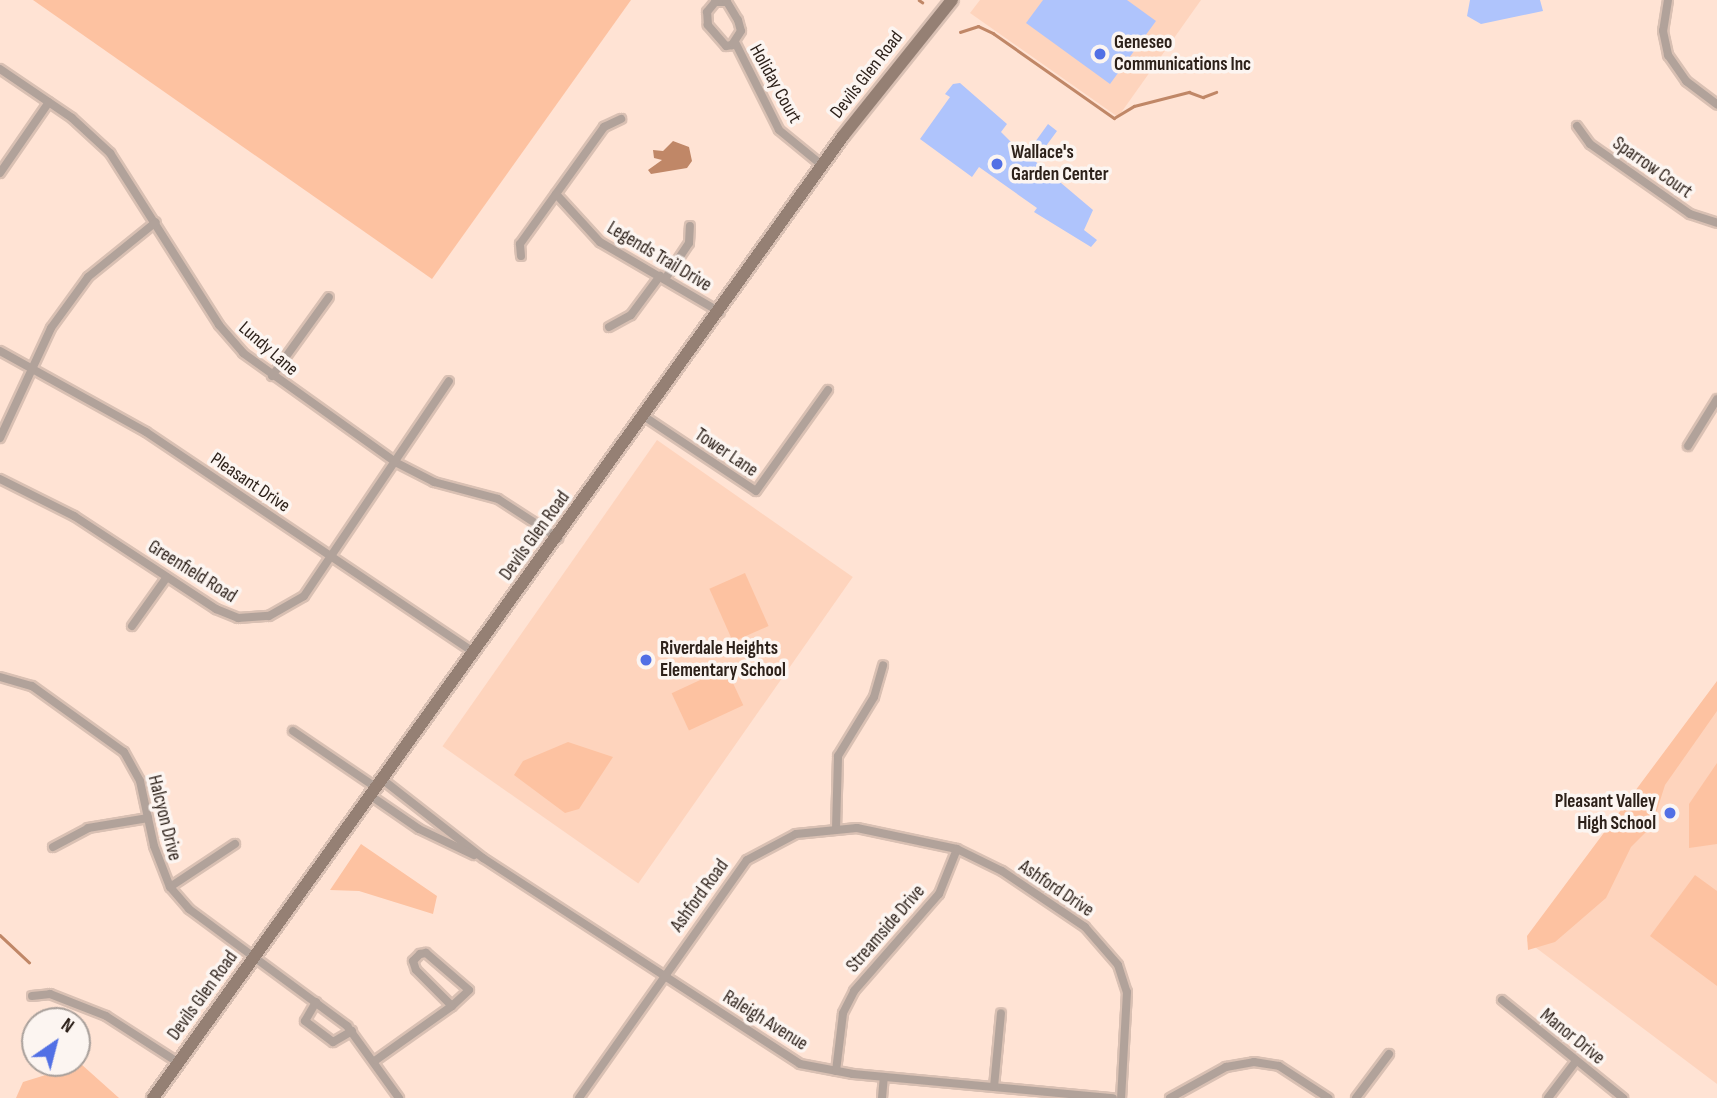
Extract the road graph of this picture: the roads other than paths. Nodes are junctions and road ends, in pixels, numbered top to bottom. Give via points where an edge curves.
1 (952, 0) edge
2 (1668, 0) edge
3 (735, 42) junction
4 (0, 69) edge
5 (49, 102) junction
6 (1717, 104) edge
7 (621, 119) dead end
8 (1577, 126) dead end
9 (823, 166) junction
10 (0, 173) edge
11 (556, 194) junction
12 (156, 222) junction
13 (1717, 223) edge
14 (690, 226) dead end
15 (521, 256) dead end
16 (663, 277) junction
17 (328, 296) dead end
18 (720, 313) junction
19 (609, 327) dead end
20 (0, 351) edge
21 (31, 367) junction
22 (272, 376) junction
23 (449, 381) dead end
24 (828, 390) dead end
25 (1717, 399) edge
26 (645, 417) junction
27 (0, 438) edge
28 (1688, 446) dead end
29 (395, 463) junction
30 (0, 479) edge
31 (558, 538) junction
32 (332, 557) junction
33 (167, 577) junction
34 (132, 626) dead end
35 (475, 653) junction
36 (883, 665) dead end
37 (0, 677) edge
38 (293, 731) dead end
39 (377, 788) junction
40 (148, 818) junction
41 (836, 829) junction
42 (236, 844) dead end
43 (53, 847) dead end
44 (957, 849) junction
45 (482, 859) junction
46 (170, 887) junction
47 (255, 957) junction
48 (664, 975) junction
49 (32, 996) dead end
50 (1502, 1000) dead end
51 (316, 1002) junction
52 (452, 1006) junction
53 (1001, 1013) dead end
54 (352, 1031) junction
55 (1389, 1054) dead end
56 (376, 1060) junction
57 (1576, 1060) junction
58 (179, 1063) junction
59 (836, 1072) junction
60 (884, 1077) junction
61 (994, 1087) junction
62 (153, 1098) edge
63 (399, 1098) edge
64 (579, 1098) edge
65 (882, 1098) edge
66 (1113, 1098) edge
67 (1121, 1098) edge
68 (1170, 1098) edge
69 (1328, 1098) edge
70 (1356, 1098) edge
71 (1548, 1098) edge
72 (1623, 1098) edge

1 - 9 main road, Devils Glen Road
2 - 6 street via 1663,31 1668,55 1686,81
3 - 3 street, Holiday Court via 741,31 738,20 727,2 715,2 707,12 708,25 726,46
3 - 9 street, Holiday Court via 779,130
4 - 5 street, Lundy Lane
5 - 10 street
5 - 12 street, Lundy Lane via 110,153
7 - 11 street via 604,127
8 - 13 street, Sparrow Court via 1590,144 1690,214
9 - 18 main road, Devils Glen Road
11 - 15 street via 520,244
11 - 16 street, Legends Trail Drive via 600,242
12 - 21 street via 88,277
12 - 22 street, Lundy Lane via 219,325
14 - 16 street via 689,243
16 - 18 street, Legends Trail Drive
16 - 19 street via 631,315
17 - 22 street
18 - 26 main road, Devils Glen Road
20 - 21 street, Pleasant Drive
21 - 27 street
21 - 32 street, Pleasant Drive via 145,432
22 - 29 street, Lundy Lane
23 - 29 street, Greenfield Road
24 - 26 street, Tower Lane via 756,491
25 - 28 street
26 - 31 main road, Devils Glen Road
29 - 31 street, Lundy Lane via 434,482 498,499
29 - 32 street, Greenfield Road
30 - 33 street, Greenfield Road via 74,516
31 - 35 main road, Devils Glen Road
32 - 33 street, Greenfield Road via 291,606 250,619 216,609
32 - 35 street, Pleasant Drive
33 - 34 street
35 - 39 main road, Devils Glen Road
36 - 41 street via 874,697 838,756
37 - 40 street, Halcyon Drive via 32,686 124,752 140,781
38 - 39 street
39 - 45 street, Raleigh Avenue
39 - 45 street, Raleigh Avenue via 419,829
39 - 47 main road, Devils Glen Road
40 - 43 street via 88,828
40 - 46 street, Halcyon Drive
41 - 44 street, Ashford Road via 909,835
41 - 48 street, Ashford Road via 796,834 747,860
42 - 46 street
44 - 59 street, Streamside Drive via 939,894 854,990 843,1013
44 - 67 street, Ashford Drive via 1002,871 1085,926 1118,965 1127,992
45 - 48 street, Raleigh Avenue
46 - 47 street, Halcyon Drive via 189,909
47 - 51 street, Halcyon Drive
47 - 58 main road, Devils Glen Road
48 - 59 street, Raleigh Avenue via 800,1064
48 - 64 street, Ashford Road
49 - 58 street via 50,994 106,1016
50 - 57 street, Manor Drive
51 - 54 street, Halcyon Drive
51 - 54 street via 305,1021 333,1042
52 - 52 street via 469,990 467,984 426,953 419,954 413,961 416,970
52 - 56 street
53 - 61 street
54 - 56 street, Halcyon Drive
55 - 70 street
56 - 63 street, Halcyon Drive
57 - 71 street
57 - 72 street, Manor Drive
58 - 62 main road, Devils Glen Road
59 - 60 street, Raleigh Avenue
60 - 61 street, Raleigh Avenue
60 - 65 street
61 - 66 street, Raleigh Avenue
68 - 69 street via 1226,1067 1254,1062 1286,1070

